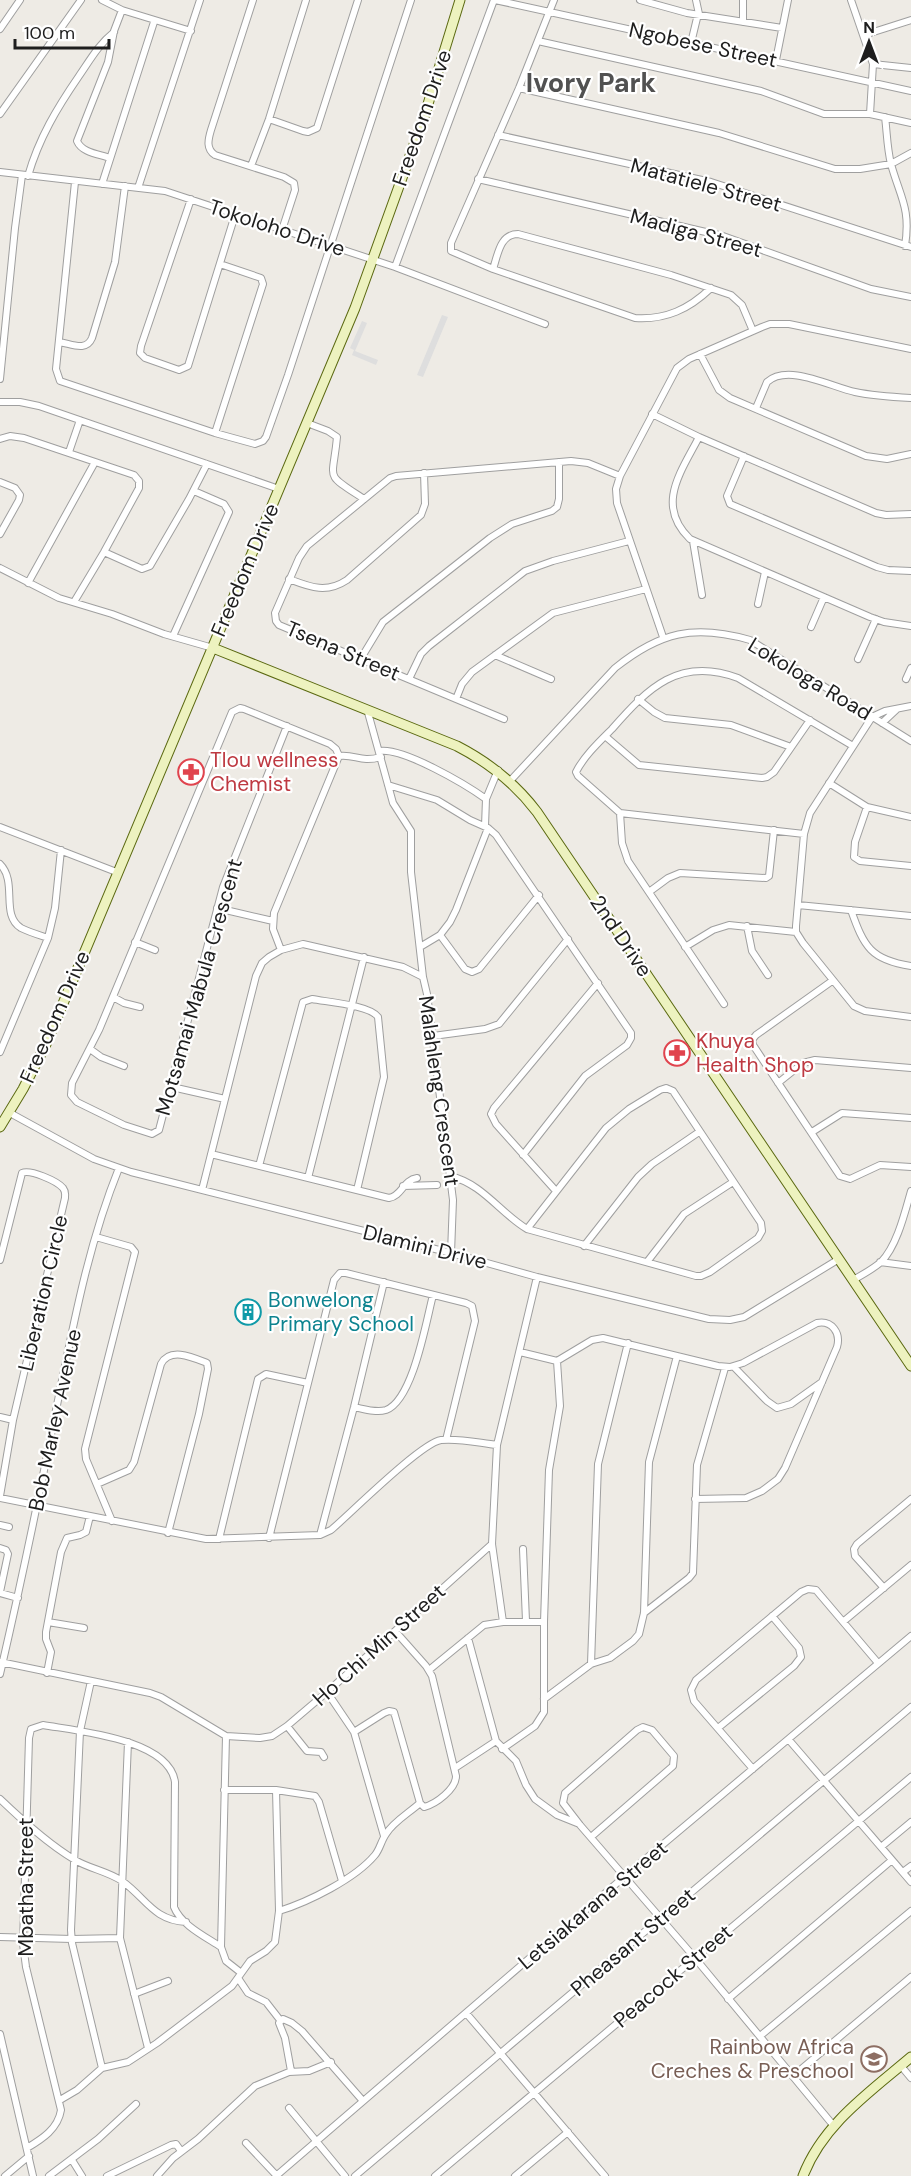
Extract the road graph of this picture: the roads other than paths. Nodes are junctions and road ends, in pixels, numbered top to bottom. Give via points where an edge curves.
1 (20, 0) edge
2 (81, 0) edge
3 (102, 0) edge
4 (192, 0) edge
5 (254, 0) edge
6 (306, 0) edge
7 (358, 0) edge
8 (411, 0) edge
9 (460, 0) edge
10 (494, 0) edge
11 (554, 0) edge
12 (640, 0) edge
13 (696, 0) edge
14 (743, 0) edge
15 (788, 0) edge
16 (851, 0) edge
17 (200, 1) edge
18 (524, 3) edge
19 (122, 10) junction
20 (549, 11) junction
21 (698, 14) junction
22 (911, 20) edge
23 (154, 22) junction
24 (743, 22) junction
25 (0, 28) edge
26 (782, 28) junction
27 (114, 31) junction
28 (191, 32) junction
29 (864, 35) junction
30 (538, 41) junction
31 (691, 43) junction
32 (776, 60) junction
33 (873, 64) junction
34 (911, 68) edge
35 (874, 82) junction
36 (519, 88) junction
37 (911, 91) edge
38 (0, 114) edge
39 (870, 114) junction
40 (885, 117) junction
41 (268, 119) junction
42 (911, 123) edge
43 (498, 135) junction
44 (911, 153) edge
45 (110, 158) junction
46 (891, 164) junction
47 (251, 166) junction
48 (0, 172) edge
49 (25, 175) junction
50 (478, 179) junction
51 (75, 182) junction
52 (102, 184) junction
53 (125, 186) junction
54 (138, 188) junction
55 (191, 199) junction
56 (235, 215) junction
57 (282, 230) junction
58 (330, 246) junction
59 (908, 246) edge
60 (373, 260) junction
61 (220, 264) junction
62 (395, 267) junction
63 (493, 269) junction
64 (711, 288) junction
65 (911, 297) edge
66 (545, 324) dead end
67 (753, 331) junction
68 (59, 342) junction
69 (911, 349) edge
70 (700, 354) junction
71 (0, 379) edge
72 (911, 398) edge
73 (0, 402) edge
74 (756, 408) junction
75 (652, 414) junction
76 (80, 420) junction
77 (306, 423) junction
78 (215, 433) junction
79 (699, 436) junction
80 (0, 439) edge
81 (69, 452) junction
82 (911, 454) edge
83 (744, 456) junction
84 (95, 462) junction
85 (559, 462) junction
86 (207, 464) junction
87 (424, 473) junction
88 (620, 476) junction
89 (0, 482) edge
90 (279, 489) junction
91 (194, 491) junction
92 (364, 500) junction
93 (911, 514) edge
94 (0, 534) edge
95 (629, 541) junction
96 (693, 541) junction
97 (104, 552) junction
98 (0, 568) edge
99 (911, 571) edge
100 (765, 572) junction
101 (289, 579) junction
102 (28, 583) junction
103 (646, 589) junction
104 (702, 595) dead end
105 (824, 597) junction
106 (74, 602) junction
107 (758, 604) dead end
108 (876, 619) junction
109 (911, 626) edge
110 (811, 627) dead end
111 (173, 636) junction
112 (663, 637) junction
113 (213, 648) junction
114 (495, 655) junction
115 (858, 659) dead end
116 (360, 660) junction
117 (911, 668) edge
118 (409, 679) junction
119 (551, 679) dead end
120 (906, 679) dead end
121 (456, 699) junction
122 (638, 699) junction
123 (911, 706) edge
124 (367, 709) junction
125 (897, 709) junction
126 (872, 717) junction
127 (504, 719) dead end
128 (810, 720) junction
129 (882, 723) junction
130 (287, 726) junction
131 (605, 736) junction
132 (911, 741) edge
133 (853, 746) junction
134 (791, 747) junction
135 (380, 754) junction
136 (339, 756) junction
137 (498, 770) junction
138 (510, 781) junction
139 (829, 783) junction
140 (388, 785) junction
141 (486, 799) junction
142 (867, 807) junction
143 (620, 813) junction
144 (911, 817) edge
145 (0, 826) edge
146 (487, 827) junction
147 (774, 830) junction
148 (804, 834) junction
149 (61, 850) junction
150 (0, 864) edge
151 (911, 866) edge
152 (119, 873) junction
153 (649, 892) junction
154 (539, 895) junction
155 (798, 905) junction
156 (218, 908) junction
157 (851, 910) junction
158 (911, 916) edge
159 (273, 921) junction
160 (747, 926) junction
161 (796, 932) junction
162 (440, 935) junction
163 (48, 938) junction
164 (568, 939) junction
165 (135, 942) junction
166 (420, 947) junction
167 (685, 947) junction
168 (155, 950) dead end
169 (281, 950) junction
170 (364, 957) junction
171 (911, 966) edge
172 (768, 975) dead end
173 (423, 977) junction
174 (832, 981) junction
175 (598, 983) junction
176 (113, 997) junction
177 (724, 1004) dead end
178 (140, 1007) dead end
179 (352, 1007) junction
180 (911, 1017) edge
181 (433, 1036) junction
182 (1, 1047) edge
183 (90, 1049) junction
184 (124, 1066) dead end
185 (911, 1068) edge
186 (778, 1083) junction
187 (172, 1087) junction
188 (225, 1099) junction
189 (10, 1113) junction
190 (911, 1118) edge
191 (0, 1127) edge
192 (699, 1132) junction
193 (812, 1132) junction
194 (211, 1154) junction
195 (523, 1155) junction
196 (259, 1166) junction
197 (911, 1167) edge
198 (119, 1168) junction
199 (450, 1176) junction
200 (308, 1178) junction
201 (417, 1178) dead end
202 (733, 1182) junction
203 (437, 1185) dead end
204 (403, 1186) junction
205 (202, 1190) junction
206 (357, 1190) junction
207 (556, 1191) junction
208 (911, 1191) edge
209 (903, 1216) junction
210 (911, 1217) edge
211 (527, 1229) junction
212 (96, 1237) junction
213 (584, 1246) junction
214 (452, 1253) junction
215 (839, 1259) junction
216 (0, 1260) edge
217 (647, 1262) junction
218 (880, 1262) junction
219 (911, 1266) edge
220 (537, 1277) junction
221 (853, 1280) junction
222 (384, 1282) junction
223 (433, 1295) junction
224 (628, 1343) junction
225 (520, 1352) junction
226 (677, 1356) junction
227 (556, 1361) junction
228 (911, 1366) edge
229 (734, 1367) junction
230 (724, 1368) junction
231 (822, 1382) junction
232 (308, 1383) junction
233 (354, 1407) junction
234 (0, 1417) edge
235 (13, 1420) junction
236 (446, 1440) junction
237 (497, 1445) junction
238 (97, 1484) junction
239 (0, 1497) edge
240 (695, 1499) junction
241 (911, 1499) edge
242 (37, 1504) junction
243 (90, 1516) junction
244 (112, 1521) junction
245 (0, 1525) edge
246 (9, 1527) dead end
247 (168, 1533) junction
248 (320, 1535) junction
249 (268, 1538) junction
250 (219, 1539) junction
251 (492, 1544) junction
252 (0, 1548) edge
253 (523, 1549) dead end
254 (911, 1565) edge
255 (2, 1573) edge
256 (884, 1588) junction
257 (0, 1592) edge
258 (18, 1598) junction
259 (644, 1613) junction
260 (772, 1616) junction
261 (844, 1621) junction
262 (48, 1622) junction
263 (503, 1622) junction
264 (526, 1622) junction
265 (544, 1622) junction
266 (84, 1628) dead end
267 (395, 1631) junction
268 (468, 1638) junction
269 (910, 1638) edge
270 (1, 1663) edge
271 (878, 1663) junction
272 (591, 1664) junction
273 (429, 1670) junction
274 (47, 1673) junction
275 (0, 1674) edge
276 (91, 1681) junction
277 (327, 1692) junction
278 (544, 1700) junction
279 (911, 1707) edge
280 (287, 1726) junction
281 (718, 1728) junction
282 (80, 1731) junction
283 (354, 1732) junction
284 (226, 1736) junction
285 (789, 1740) junction
286 (496, 1741) junction
287 (128, 1742) junction
288 (502, 1749) junction
289 (324, 1757) dead end
290 (455, 1768) junction
291 (753, 1769) junction
292 (911, 1777) edge
293 (825, 1781) junction
294 (224, 1790) junction
295 (276, 1790) junction
296 (0, 1799) edge
297 (420, 1803) junction
298 (858, 1821) junction
299 (911, 1822) edge
300 (27, 1825) junction
301 (580, 1825) junction
302 (384, 1836) junction
303 (591, 1836) junction
304 (881, 1847) junction
305 (74, 1860) junction
306 (892, 1860) junction
307 (911, 1866) edge
308 (903, 1872) junction
309 (624, 1877) junction
310 (342, 1881) junction
311 (123, 1882) junction
312 (911, 1882) edge
313 (279, 1911) junction
314 (911, 1911) edge
315 (661, 1919) junction
316 (186, 1922) junction
317 (0, 1937) edge
318 (22, 1937) junction
319 (120, 1938) junction
320 (72, 1939) junction
321 (221, 1947) junction
322 (695, 1958) junction
323 (239, 1975) junction
324 (911, 1977) edge
325 (168, 1981) dead end
326 (134, 1994) junction
327 (728, 1999) junction
328 (466, 2013) junction
329 (280, 2020) junction
330 (0, 2034) edge
331 (760, 2036) junction
332 (148, 2048) junction
333 (502, 2054) junction
334 (911, 2057) edge
335 (331, 2062) junction
336 (901, 2066) junction
337 (102, 2068) junction
338 (291, 2071) junction
339 (793, 2076) junction
340 (911, 2078) edge
341 (535, 2092) junction
342 (60, 2100) junction
343 (363, 2101) junction
344 (136, 2104) dead end
345 (288, 2108) dead end
346 (834, 2125) junction
347 (568, 2132) junction
348 (316, 2141) junction
349 (246, 2143) dead end
350 (182, 2151) junction
351 (28, 2152) junction
352 (72, 2160) junction
353 (601, 2175) edge
354 (5, 2176) edge
355 (33, 2176) edge
356 (49, 2176) edge
357 (82, 2176) edge
358 (107, 2176) edge
359 (157, 2176) edge
360 (276, 2176) edge
361 (345, 2176) edge
362 (355, 2176) edge
363 (435, 2176) edge
364 (515, 2176) edge
365 (803, 2176) edge

1 - 25 street
2 - 38 street
3 - 19 street
4 - 17 street
5 - 47 street via 208,143 215,155
6 - 41 street
7 - 41 street via 317,128 308,132
8 - 58 street
9 - 60 street, Freedom Drive
10 - 18 street, Ngobese Street
10 - 62 street
11 - 20 street
12 - 21 street
13 - 21 street
14 - 24 street
15 - 26 street
16 - 29 street
17 - 28 street
18 - 20 street, Ngobese Street
19 - 23 street
19 - 27 street
20 - 30 street
20 - 31 street, Ngobese Street
21 - 24 street
21 - 31 street
22 - 29 street
23 - 28 street
23 - 45 street
24 - 26 street
26 - 32 street
27 - 45 street via 108,62 77,141 84,150
27 - 49 street via 97,48 53,114
28 - 54 street
29 - 33 street
30 - 36 street
30 - 39 street via 761,91 824,114
31 - 32 street, Ngobese Street
32 - 35 street, Ngobese Street
33 - 34 street
33 - 35 street
35 - 37 street, Ngobese Street
35 - 39 street
36 - 43 street
36 - 46 street via 719,133 835,169
39 - 40 street
40 - 42 street
40 - 46 street
41 - 47 street
43 - 50 street
43 - 59 street, Matatiele Street via 711,182
44 - 46 street
45 - 52 street
46 - 59 street via 908,213
47 - 57 street via 294,183
48 - 49 street, Tokoloho Drive
49 - 51 street, Tokoloho Drive
49 - 71 street via 15,228
50 - 63 street via 450,249
50 - 65 street, Madiga Street via 723,237 871,288
51 - 52 street, Tokoloho Drive
51 - 68 street
52 - 53 street, Tokoloho Drive
53 - 54 street, Tokoloho Drive
53 - 68 street via 115,262 92,338 85,346
54 - 55 street, Tokoloho Drive
55 - 56 street, Tokoloho Drive
55 - 61 street via 141,346 142,356 179,370 188,366
56 - 57 street, Tokoloho Drive
56 - 61 street
57 - 58 street, Tokoloho Drive
58 - 60 street, Tokoloho Drive
58 - 78 street via 266,437 255,444
60 - 62 street, Tokoloho Drive
60 - 77 street, Freedom Drive
61 - 78 street via 261,278 264,284
62 - 66 street, Tokoloho Drive
63 - 64 street via 635,318 675,313
63 - 64 street via 505,238 518,234
64 - 67 street via 738,300
67 - 69 street via 770,324 789,324
67 - 70 street
68 - 78 street via 60,381
70 - 74 street via 723,394
70 - 75 street via 677,368
72 - 74 street via 865,394 813,379 780,375 766,382
73 - 76 street via 28,404
74 - 82 street via 866,456 887,459
75 - 79 street
75 - 88 street
76 - 81 street
76 - 86 street
77 - 90 street, Freedom Drive
77 - 92 street via 337,437 333,475
79 - 83 street
79 - 96 street via 677,478 672,497 676,520
80 - 81 street via 24,438
81 - 84 street
83 - 93 street via 876,513
83 - 99 street via 727,496 730,504 877,567
84 - 97 street via 134,475 139,481 139,488
84 - 102 street
85 - 87 street, Tsena Street
85 - 88 street, Tsena Street via 588,463
85 - 116 street via 559,499 555,509 512,524 481,544 383,622
86 - 90 street
86 - 91 street
87 - 92 street, Tsena Street via 390,478
87 - 101 street via 425,504 421,515 347,580 319,589
88 - 95 street via 617,503
89 - 94 street via 15,488 20,495
90 - 113 street, Freedom Drive
91 - 97 street via 150,566 142,569
91 - 111 street via 224,504 229,512
92 - 101 street, Tsena Street via 307,546
95 - 103 street
95 - 118 street via 525,571 429,646
96 - 100 street
96 - 104 street
97 - 106 street
98 - 102 street
100 - 105 street
100 - 107 street
101 - 116 street, Tsena Street via 275,613 277,623
102 - 106 street
103 - 112 street
103 - 114 street via 553,613
105 - 108 street
105 - 110 street
106 - 111 street
108 - 109 street
108 - 115 street
111 - 113 street
112 - 126 street, Lokologa Road via 703,631 750,640
112 - 138 street, Lokologa Road via 615,668
113 - 124 street, 2nd Drive
113 - 152 street, Freedom Drive
114 - 119 street
114 - 121 street via 467,677
116 - 118 street, Tsena Street
117 - 120 street
118 - 121 street, Tsena Street
121 - 127 street, Tsena Street
122 - 128 street via 670,677 711,671 738,678
122 - 131 street
122 - 134 street via 665,718 731,725
123 - 125 street
124 - 135 street
124 - 137 street, 2nd Drive via 457,746
125 - 126 street
125 - 129 street
126 - 129 street, Lokologa Road
126 - 133 street
128 - 133 street
128 - 134 street
129 - 132 street, Lokologa Road
130 - 136 street via 330,744
130 - 156 street, Motsamai Mabula Crescent
130 - 165 street, Motsamai Mabula Crescent via 244,709 232,712
131 - 134 street via 639,765 762,778 771,775
131 - 143 street via 577,769 578,776
133 - 139 street
135 - 136 street via 364,760
135 - 140 street
135 - 141 street via 394,752 453,777
136 - 159 street
137 - 138 street, 2nd Drive
137 - 141 street
138 - 215 street, 2nd Drive via 537,812
139 - 142 street
139 - 148 street via 810,813
140 - 146 street via 437,800
140 - 166 street via 393,804 411,831 411,872
141 - 146 street
142 - 144 street
142 - 151 street via 854,857 860,861
143 - 147 street
143 - 153 street via 624,852
145 - 149 street
146 - 154 street
146 - 162 street via 456,910
147 - 148 street
147 - 153 street via 766,878 680,873
148 - 155 street
149 - 152 street
149 - 163 street
150 - 163 street via 7,874 10,917 20,928
152 - 189 street, Freedom Drive via 46,1044
153 - 167 street
154 - 162 street via 475,972 465,969
154 - 164 street
155 - 157 street
155 - 161 street
156 - 159 street
156 - 187 street, Motsamai Mabula Crescent
157 - 158 street
157 - 171 street via 862,937 877,956
159 - 169 street
160 - 161 street
160 - 167 street via 722,926
160 - 172 street via 752,951
161 - 174 street
162 - 166 street
163 - 182 street
164 - 175 street
164 - 181 street via 499,1024
165 - 168 street
165 - 176 street, Motsamai Mabula Crescent
166 - 173 street
167 - 177 street
169 - 170 street, Malahleng Crescent via 308,945
169 - 188 street via 266,959 258,971
170 - 173 street, Malahleng Crescent via 403,967
170 - 179 street
173 - 181 street, Malahleng Crescent
174 - 180 street via 860,1010
174 - 186 street via 752,1040
175 - 195 street via 492,1111 495,1124
175 - 195 street via 631,1035 627,1045 585,1076
176 - 178 street
176 - 183 street, Motsamai Mabula Crescent
179 - 196 street via 312,999 303,1002
179 - 200 street
179 - 206 street via 370,1010 378,1017 385,1069
181 - 199 street, Malahleng Crescent
183 - 184 street
183 - 187 street, Motsamai Mabula Crescent via 72,1083 71,1095 124,1125 146,1133 157,1132
185 - 186 street via 815,1060 803,1063
186 - 193 street
187 - 188 street
188 - 194 street
189 - 191 street, Freedom Drive
189 - 198 street, Dlamini Drive
190 - 193 street via 842,1113
192 - 202 street
192 - 207 street via 673,1091 662,1088 606,1128
192 - 213 street via 638,1176
193 - 197 street via 843,1178 880,1165
194 - 196 street
194 - 205 street
195 - 207 street
196 - 200 street
198 - 205 street, Dlamini Drive
198 - 212 street, Bob Marley Avenue
199 - 211 street via 480,1190
199 - 214 street, Malahleng Crescent via 454,1209
200 - 206 street
201 - 204 street
202 - 217 street via 684,1214
202 - 217 street via 761,1223 758,1238 701,1276
203 - 204 street
204 - 206 street via 392,1198
205 - 214 street, Dlamini Drive
207 - 211 street
208 - 209 street
209 - 210 street
209 - 218 street
211 - 213 street
212 - 238 street via 129,1246 135,1252 85,1449
212 - 242 street, Bob Marley Avenue
213 - 217 street
214 - 220 street, Dlamini Drive
215 - 220 street, Dlamini Drive via 748,1314 730,1320 703,1318
215 - 221 street, 2nd Drive
216 - 235 street, Liberation Circle via 22,1173 30,1171 61,1186 65,1198
218 - 219 street
218 - 221 street
220 - 225 street
221 - 228 street, 2nd Drive
222 - 223 street
222 - 232 street via 342,1273 334,1280
222 - 233 street
223 - 233 street via 411,1376 398,1402 379,1411
223 - 236 street via 470,1304 475,1315
224 - 226 street
224 - 227 street via 597,1338
224 - 272 street via 598,1464
225 - 227 street
225 - 237 street
226 - 230 street
226 - 259 street via 649,1462
227 - 265 street via 560,1406 549,1470
229 - 230 street
229 - 231 street via 777,1408
229 - 231 street via 824,1322 835,1328 839,1342
230 - 240 street via 698,1457
231 - 240 street via 778,1479 746,1498
232 - 249 street
232 - 250 street via 266,1374 258,1379
233 - 248 street
234 - 235 street
235 - 239 street, Liberation Circle
236 - 237 street
236 - 248 street via 426,1447 331,1530
237 - 251 street
238 - 244 street
238 - 247 street via 129,1470 134,1462 164,1358 174,1354 207,1363 199,1414
239 - 242 street
240 - 259 street via 693,1573
241 - 256 street via 854,1549 855,1556
242 - 243 street
242 - 258 street, Bob Marley Avenue
243 - 244 street
243 - 262 street via 86,1532 67,1538 63,1545
244 - 247 street
245 - 246 street
247 - 250 street
248 - 249 street
249 - 250 street
251 - 263 street
251 - 267 street, Ho Chi Min Street
252 - 255 street via 8,1554
253 - 264 street
254 - 256 street
255 - 257 street
256 - 261 street
257 - 258 street
258 - 270 street, Bob Marley Avenue
259 - 272 street via 637,1637 610,1658
260 - 261 street via 801,1592 812,1589
260 - 281 street via 693,1684 692,1699
260 - 281 street via 799,1648 801,1657
261 - 271 street
262 - 266 street
262 - 274 street via 46,1639 51,1652
263 - 264 street
263 - 268 street via 484,1624
264 - 265 street
265 - 278 street
267 - 273 street
267 - 277 street, Ho Chi Min Street
268 - 273 street
268 - 286 street
269 - 271 street, Letsiakarana Street
270 - 274 street, Ho Chi Min Street
270 - 275 street, Bob Marley Avenue
271 - 285 street, Letsiakarana Street
272 - 278 street
273 - 290 street
274 - 276 street, Ho Chi Min Street
276 - 282 street
276 - 284 street, Ho Chi Min Street via 161,1698
277 - 280 street, Ho Chi Min Street
277 - 283 street
278 - 288 street via 540,1722
279 - 293 street, Pheasant Street
280 - 284 street, Ho Chi Min Street via 266,1737
280 - 289 street via 307,1751 321,1752
281 - 291 street
282 - 287 street
282 - 300 street, Mbatha Street via 43,1725 31,1729
282 - 305 street
283 - 297 street via 384,1713 394,1712
283 - 302 street
284 - 294 street
285 - 291 street, Letsiakarana Street
285 - 293 street
286 - 288 street
286 - 290 street
287 - 311 street
287 - 316 street via 166,1763 174,1775 173,1900 177,1914
288 - 301 street via 516,1761 535,1799
290 - 297 street via 456,1782 451,1789 427,1807
291 - 309 street, Letsiakarana Street
292 - 298 street, Peacock Street
293 - 298 street
293 - 315 street, Pheasant Street
294 - 295 street
294 - 321 street
295 - 310 street via 315,1796
295 - 313 street
296 - 300 street
297 - 302 street
298 - 304 street
298 - 322 street, Peacock Street
299 - 304 street
300 - 305 street
300 - 318 street, Mbatha Street
301 - 303 street
301 - 303 street via 563,1803 565,1793 638,1730 649,1728 672,1754 673,1766
302 - 310 street via 376,1854
303 - 309 street
304 - 306 street
305 - 311 street
305 - 320 street
306 - 308 street
306 - 327 street
307 - 308 street
308 - 312 street
309 - 315 street
309 - 328 street, Letsiakarana Street
310 - 313 street
311 - 316 street via 159,1916
311 - 319 street
313 - 323 street via 275,1942
314 - 331 street
315 - 322 street
315 - 333 street, Pheasant Street
316 - 321 street
317 - 318 street
318 - 320 street
318 - 342 street, Mbatha Street via 28,1978
319 - 320 street
319 - 326 street
320 - 337 street
321 - 323 street via 226,1961
322 - 327 street
322 - 341 street, Peacock Street
323 - 329 street via 248,1993 266,2002
323 - 332 street via 232,1986
324 - 339 street
325 - 326 street
326 - 332 street
327 - 331 street
328 - 333 street
328 - 343 street, Letsiakarana Street
329 - 335 street via 297,2026
329 - 338 street
330 - 351 street
331 - 339 street
332 - 337 street via 128,2062
333 - 341 street
333 - 362 street, Pheasant Street
334 - 336 street
335 - 338 street via 309,2071
335 - 343 street
336 - 340 street
336 - 346 street
337 - 342 street
338 - 350 street via 255,2086
339 - 346 street
341 - 347 street
341 - 363 street, Peacock Street
342 - 351 street, Mbatha Street via 56,2124
343 - 348 street, Letsiakarana Street
344 - 352 street
345 - 348 street
346 - 365 street
347 - 353 street
347 - 364 street
348 - 360 street, Letsiakarana Street
348 - 361 street
349 - 360 street
350 - 358 street via 176,2144 171,2145
350 - 359 street
351 - 354 street, Mbatha Street
351 - 355 street
352 - 356 street
352 - 357 street

